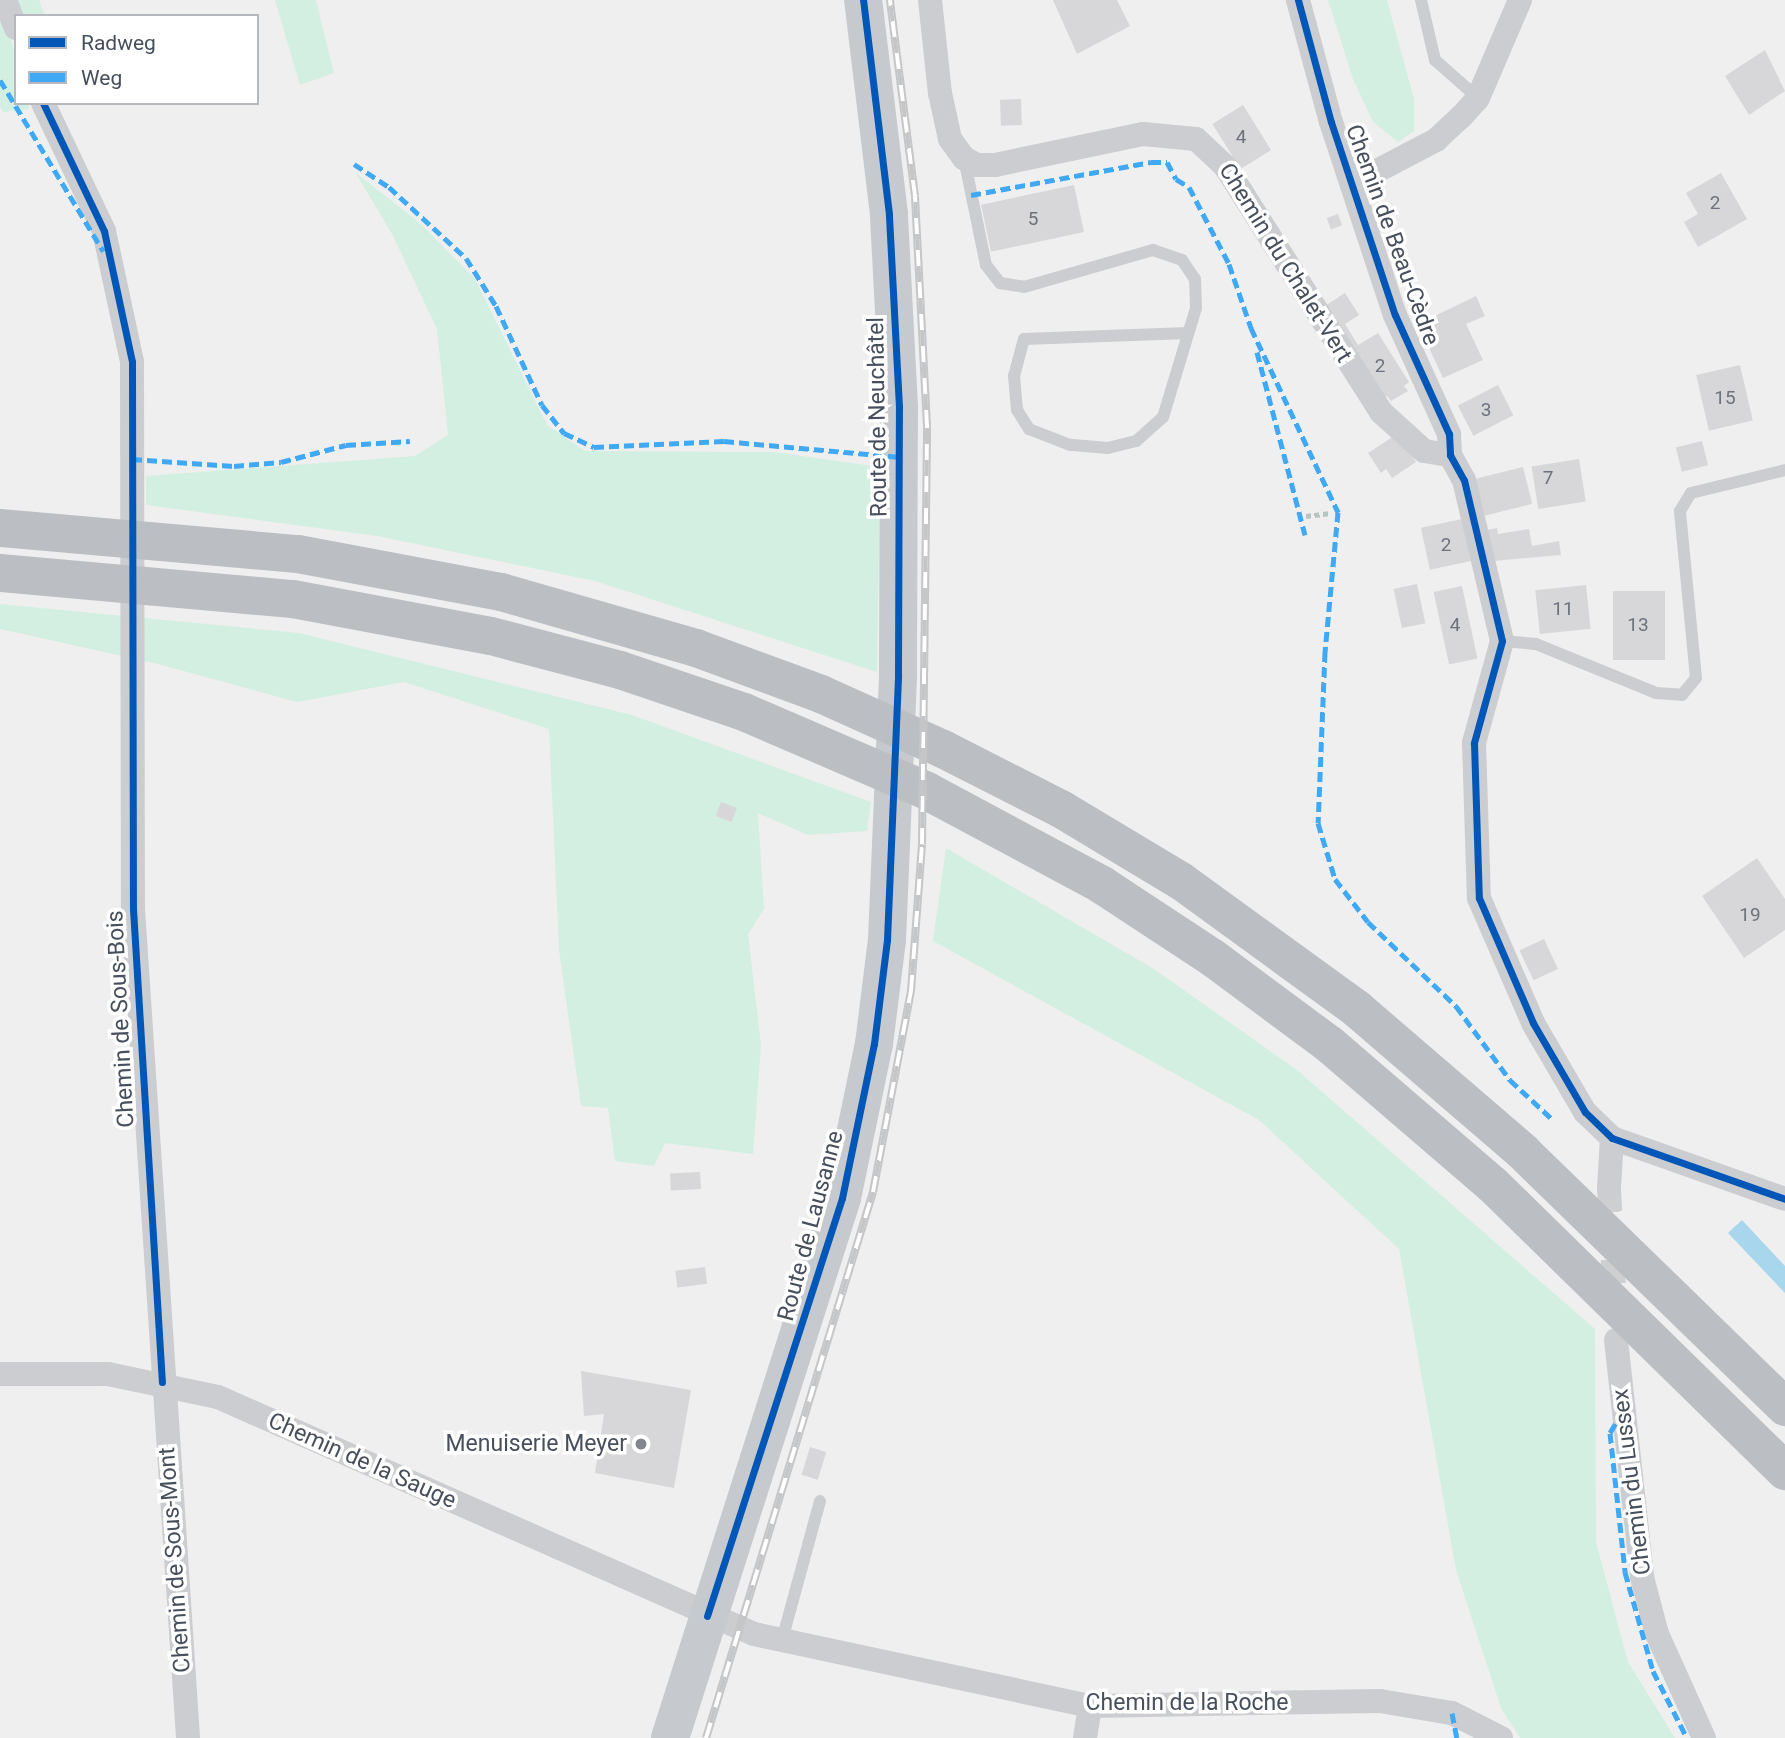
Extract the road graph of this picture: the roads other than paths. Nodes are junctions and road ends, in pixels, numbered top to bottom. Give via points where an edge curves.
1 (5, 0) edge
2 (863, 0) edge
3 (930, 0) edge
4 (1298, 0) edge
5 (1422, 0) edge
6 (1520, 0) edge
7 (14, 23) edge
8 (1478, 98) junction
9 (44, 105) edge
10 (964, 158) junction
11 (1352, 184) junction
12 (1188, 332) junction
13 (1450, 455) junction
14 (1785, 470) edge
15 (0, 528) edge
16 (0, 573) edge
17 (1502, 641) junction
18 (894, 834) joint
19 (1612, 1138) junction
20 (1609, 1188) tunnel mouth
21 (1785, 1199) edge
22 (1616, 1339) dead end
23 (0, 1374) edge
24 (162, 1382) junction
25 (1785, 1407) edge
26 (1785, 1471) edge
27 (821, 1501) dead end
28 (708, 1616) junction
29 (782, 1640) junction
30 (1090, 1706) junction
31 (188, 1738) edge
32 (670, 1738) edge
33 (1085, 1738) edge
34 (1501, 1738) edge
35 (1704, 1738) edge

1 - 7 street
2 - 18 main road, Route de Neuchâtel via 885,171 895,307 900,457
3 - 10 street via 940,93 950,139
4 - 11 street, Chemin de Beau-Cèdre
5 - 8 lane via 1435,60
6 - 8 street
8 - 11 street via 1436,139
9 - 24 street, Chemin de Sous-Bois via 104,231 132,362 133,909
10 - 12 lane via 986,265 1000,283 1024,287 1153,250 1182,260 1195,279 1196,308
10 - 13 street, Chemin du Chalet-Vert via 977,165 995,165 1143,134 1196,139 1225,166 1381,412 1424,451
11 - 13 street, Chemin de Beau-Cèdre via 1395,316 1449,434
12 - 12 lane via 1163,418 1136,441 1108,448 1070,445 1029,429 1017,410 1014,376 1024,339
13 - 17 street, Chemin de Beau-Cèdre via 1464,480
14 - 17 lane via 1691,493 1680,512 1696,678 1682,695 1656,693 1536,644
15 - 25 highway via 298,554 501,592 696,648 821,694 943,749 1061,809 1181,881 1357,1009 1513,1143
16 - 26 highway via 293,599 491,636 620,670 744,712 939,797 1044,851 1159,921 1329,1044 1493,1185
17 - 19 street via 1474,743 1479,898 1533,1023 1585,1112
18 - 28 main road, Route de Lausanne via 874,1044 842,1198
19 - 20 street
19 - 21 street
22 - 35 street, Chemin du Lussex via 1642,1577 1657,1634
23 - 24 street, Chemin de la Sauge via 108,1374
24 - 28 street, Chemin de la Sauge via 218,1397
24 - 31 street, Chemin de Sous-Mont
27 - 29 lane
28 - 29 street, Chemin de la Roche
28 - 32 main road, Route de Lausanne
29 - 30 street, Chemin de la Roche
30 - 33 street
30 - 34 street, Chemin de la Roche via 1380,1700 1452,1713

